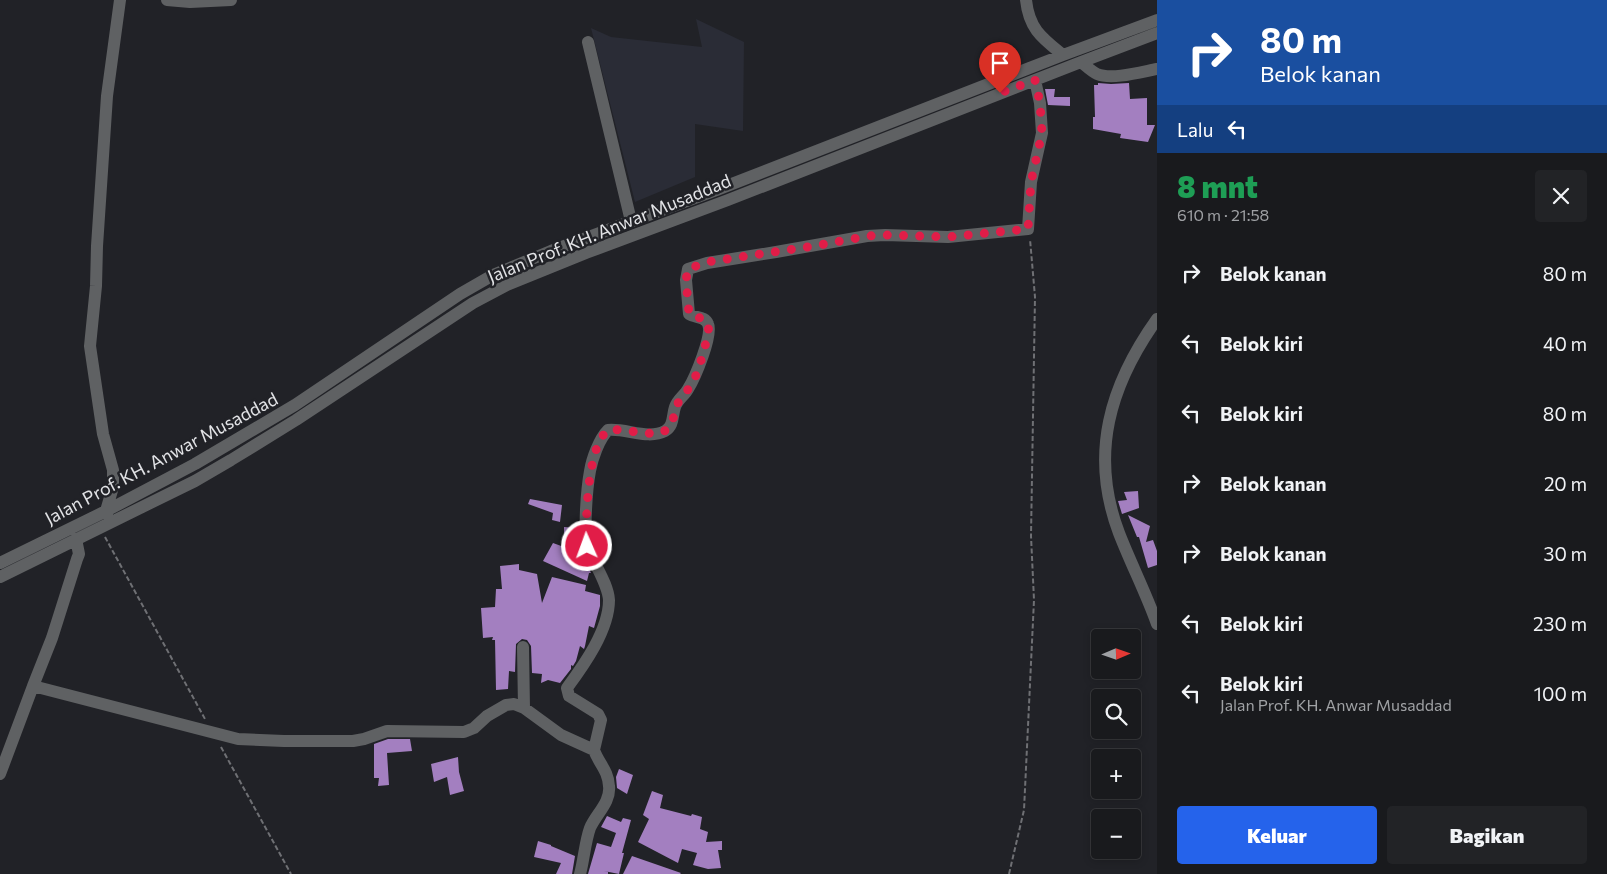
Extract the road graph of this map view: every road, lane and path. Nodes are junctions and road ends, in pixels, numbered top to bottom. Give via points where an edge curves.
1 (120, 0) edge
2 (168, 0) edge
3 (231, 0) edge
4 (1026, 0) edge
5 (1157, 20) edge
6 (1157, 33) edge
7 (588, 42) dead end
8 (1109, 44) junction
9 (1063, 55) junction
10 (1081, 62) junction
11 (1157, 69) edge
12 (1035, 80) junction
13 (794, 167) junction
14 (626, 223) junction
15 (1028, 229) junction
16 (627, 238) junction
17 (1157, 319) edge
18 (106, 520) junction
19 (76, 539) junction
20 (0, 563) edge
21 (0, 577) edge
22 (1157, 624) edge
23 (523, 646) dead end
24 (33, 686) junction
25 (524, 708) junction
26 (212, 732) junction
27 (594, 750) junction
28 (0, 774) edge
29 (291, 874) edge
30 (580, 874) edge
31 (1009, 874) edge

1 - 18 street via 107,96 90,346 102,434 113,470
2 - 3 street
4 - 9 street via 1031,24
5 - 8 street, Jalan Prof. KH. Anwar Musaddad
6 - 8 street, Jalan Prof. KH. Anwar Musaddad
7 - 14 street
8 - 9 street, Jalan Prof. KH. Anwar Musaddad
8 - 10 street, Jalan Prof. KH. Anwar Musaddad
9 - 13 street, Jalan Prof. KH. Anwar Musaddad
10 - 11 street via 1106,76
10 - 12 street, Jalan Prof. KH. Anwar Musaddad
12 - 13 street, Jalan Prof. KH. Anwar Musaddad
12 - 15 street via 1042,133 1031,182
13 - 14 street, Jalan Prof. KH. Anwar Musaddad
13 - 16 street, Jalan Prof. KH. Anwar Musaddad
14 - 16 street
14 - 18 street, Jalan Prof. KH. Anwar Musaddad via 493,275 295,405
15 - 27 street via 948,237 868,236 707,262 688,269 689,314 703,319 709,326 695,378 675,407 673,420 666,430 655,434 608,430 590,470 587,546 608,593 608,605 592,653 567,688 570,696 598,714 601,720
15 - 31 path via 1035,296 1031,536 1034,600 1024,810
16 - 18 street, Jalan Prof. KH. Anwar Musaddad via 507,285 473,303 230,460 195,480
17 - 22 street via 1120,382 1104,448 1105,478 1119,532
18 - 19 street, Jalan Prof. KH. Anwar Musaddad
18 - 20 street, Jalan Prof. KH. Anwar Musaddad
18 - 26 path
19 - 21 street, Jalan Prof. KH. Anwar Musaddad
19 - 24 street via 78,559
23 - 25 street
24 - 26 street
24 - 28 street
25 - 26 street via 506,705 470,730 386,731 353,741 244,740
25 - 27 street via 560,735
26 - 29 path
27 - 30 street via 605,767 610,788 609,796 590,828

